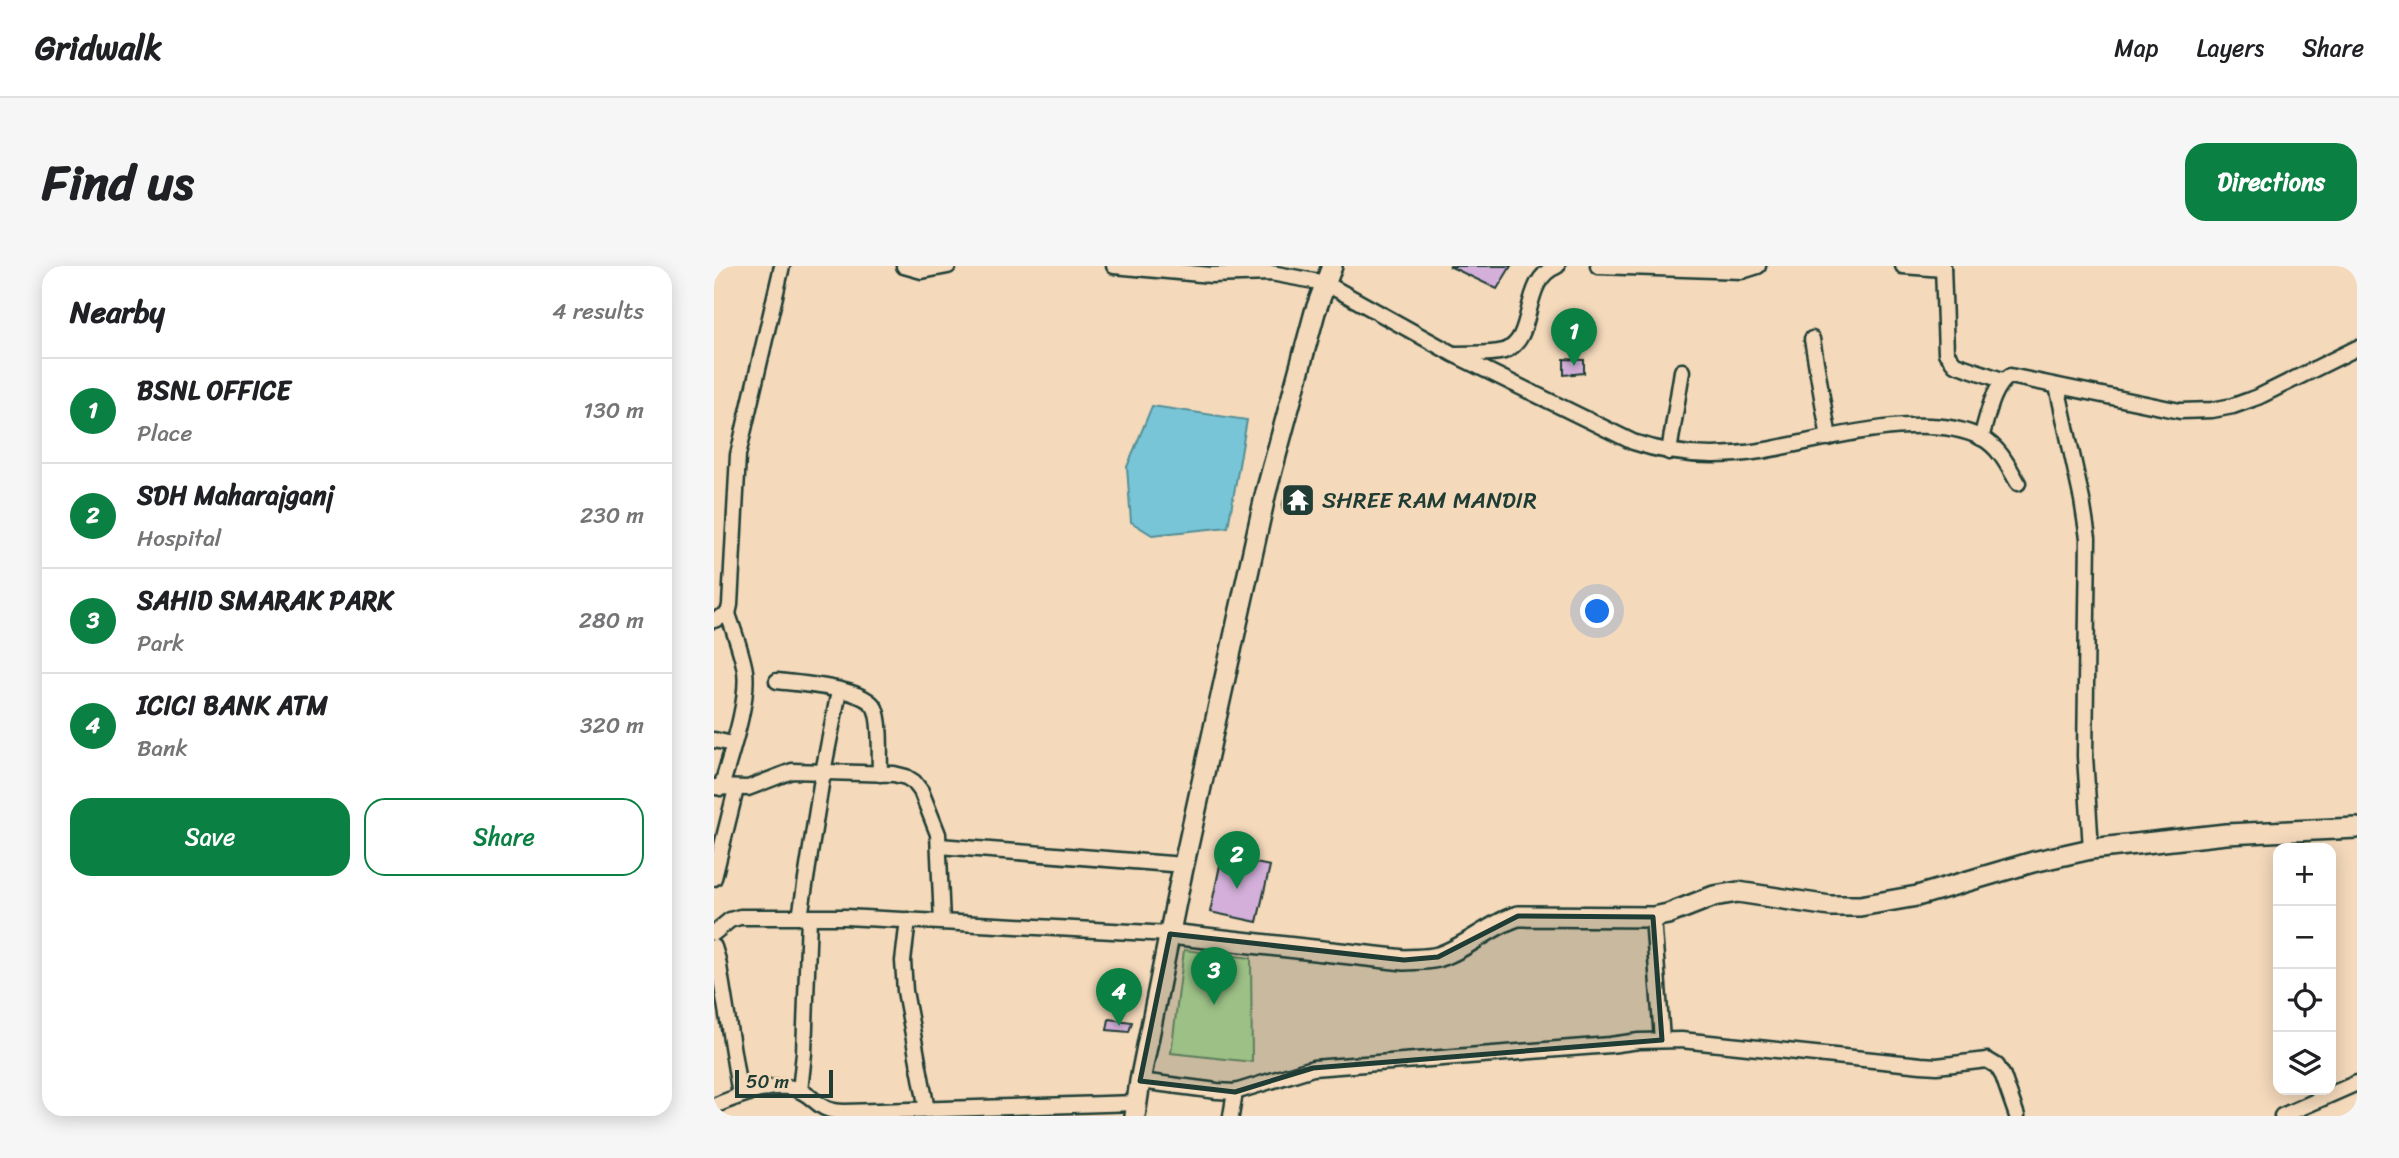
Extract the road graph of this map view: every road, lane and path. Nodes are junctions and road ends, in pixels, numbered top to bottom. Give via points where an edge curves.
1 (782, 266) edge
2 (904, 266) edge
3 (948, 266) edge
4 (1114, 266) edge
5 (1557, 266) edge
6 (1598, 266) edge
7 (1758, 266) edge
8 (1903, 266) edge
9 (1943, 267) edge
10 (1329, 275) edge
11 (1812, 339) dead end
12 (2357, 348) edge
13 (1453, 354) junction
14 (1682, 372) dead end
15 (2002, 380) junction
16 (2057, 386) junction
17 (1829, 438) junction
18 (1981, 438) junction
19 (1669, 452) junction
20 (2018, 483) dead end
21 (728, 614) junction
22 (714, 620) edge
23 (776, 681) dead end
24 (839, 691) junction
25 (714, 740) edge
26 (733, 744) junction
27 (823, 772) junction
28 (880, 774) junction
29 (724, 788) edge
30 (2357, 828) edge
31 (939, 846) junction
32 (2091, 849) junction
33 (1184, 864) junction
34 (714, 878) edge
35 (804, 917) junction
36 (1654, 917) junction
37 (908, 920) junction
38 (942, 922) junction
39 (714, 933) edge
40 (1170, 934) junction
41 (714, 947) edge
42 (1662, 1040) junction
43 (1140, 1081) junction
44 (2357, 1083) edge
45 (800, 1091) junction
46 (1235, 1092) junction
47 (740, 1095) junction
48 (714, 1105) edge
49 (1136, 1109) edge
50 (927, 1110) junction
51 (1231, 1116) edge
52 (2017, 1116) edge
53 (2282, 1116) edge

1 - 21 street via 738,455
2 - 3 street via 922,271
4 - 10 street via 1211,275
5 - 13 street via 1545,271 1536,283 1514,346 1503,351
6 - 7 street via 1742,271
8 - 9 street
9 - 15 street via 1948,359
10 - 13 street
10 - 33 street via 1266,492
11 - 17 street
12 - 16 street via 2258,397 2212,410 2180,411
13 - 19 street via 1633,442
14 - 19 street
15 - 16 street via 2010,376
15 - 18 street
16 - 32 street via 2088,538 2085,755
17 - 18 street via 1891,427 1940,427
17 - 19 street via 1734,454
18 - 20 street via 2002,455
21 - 22 street
21 - 26 street via 745,672
23 - 24 street
24 - 27 street
24 - 28 street via 860,695 874,706
25 - 26 street
26 - 29 street
27 - 28 street
27 - 29 street via 792,771 759,785
27 - 35 street
28 - 31 street via 914,782
29 - 34 street
30 - 32 street via 2226,834
31 - 33 street
31 - 38 street
32 - 36 street via 1875,904 1830,906 1738,892
33 - 40 street
35 - 37 street
35 - 39 street via 740,917
35 - 45 street
36 - 40 street via 1518,916 1450,952 1405,960
36 - 42 street
37 - 38 street
37 - 50 street via 905,991
38 - 40 street
40 - 43 street
41 - 47 street
42 - 46 street via 1313,1068
42 - 52 street via 1937,1066 1987,1060 2003,1076
43 - 46 street
43 - 49 street
44 - 53 street
45 - 47 street via 789,1087
45 - 50 street via 829,1111
46 - 51 street
47 - 48 street
49 - 50 street

